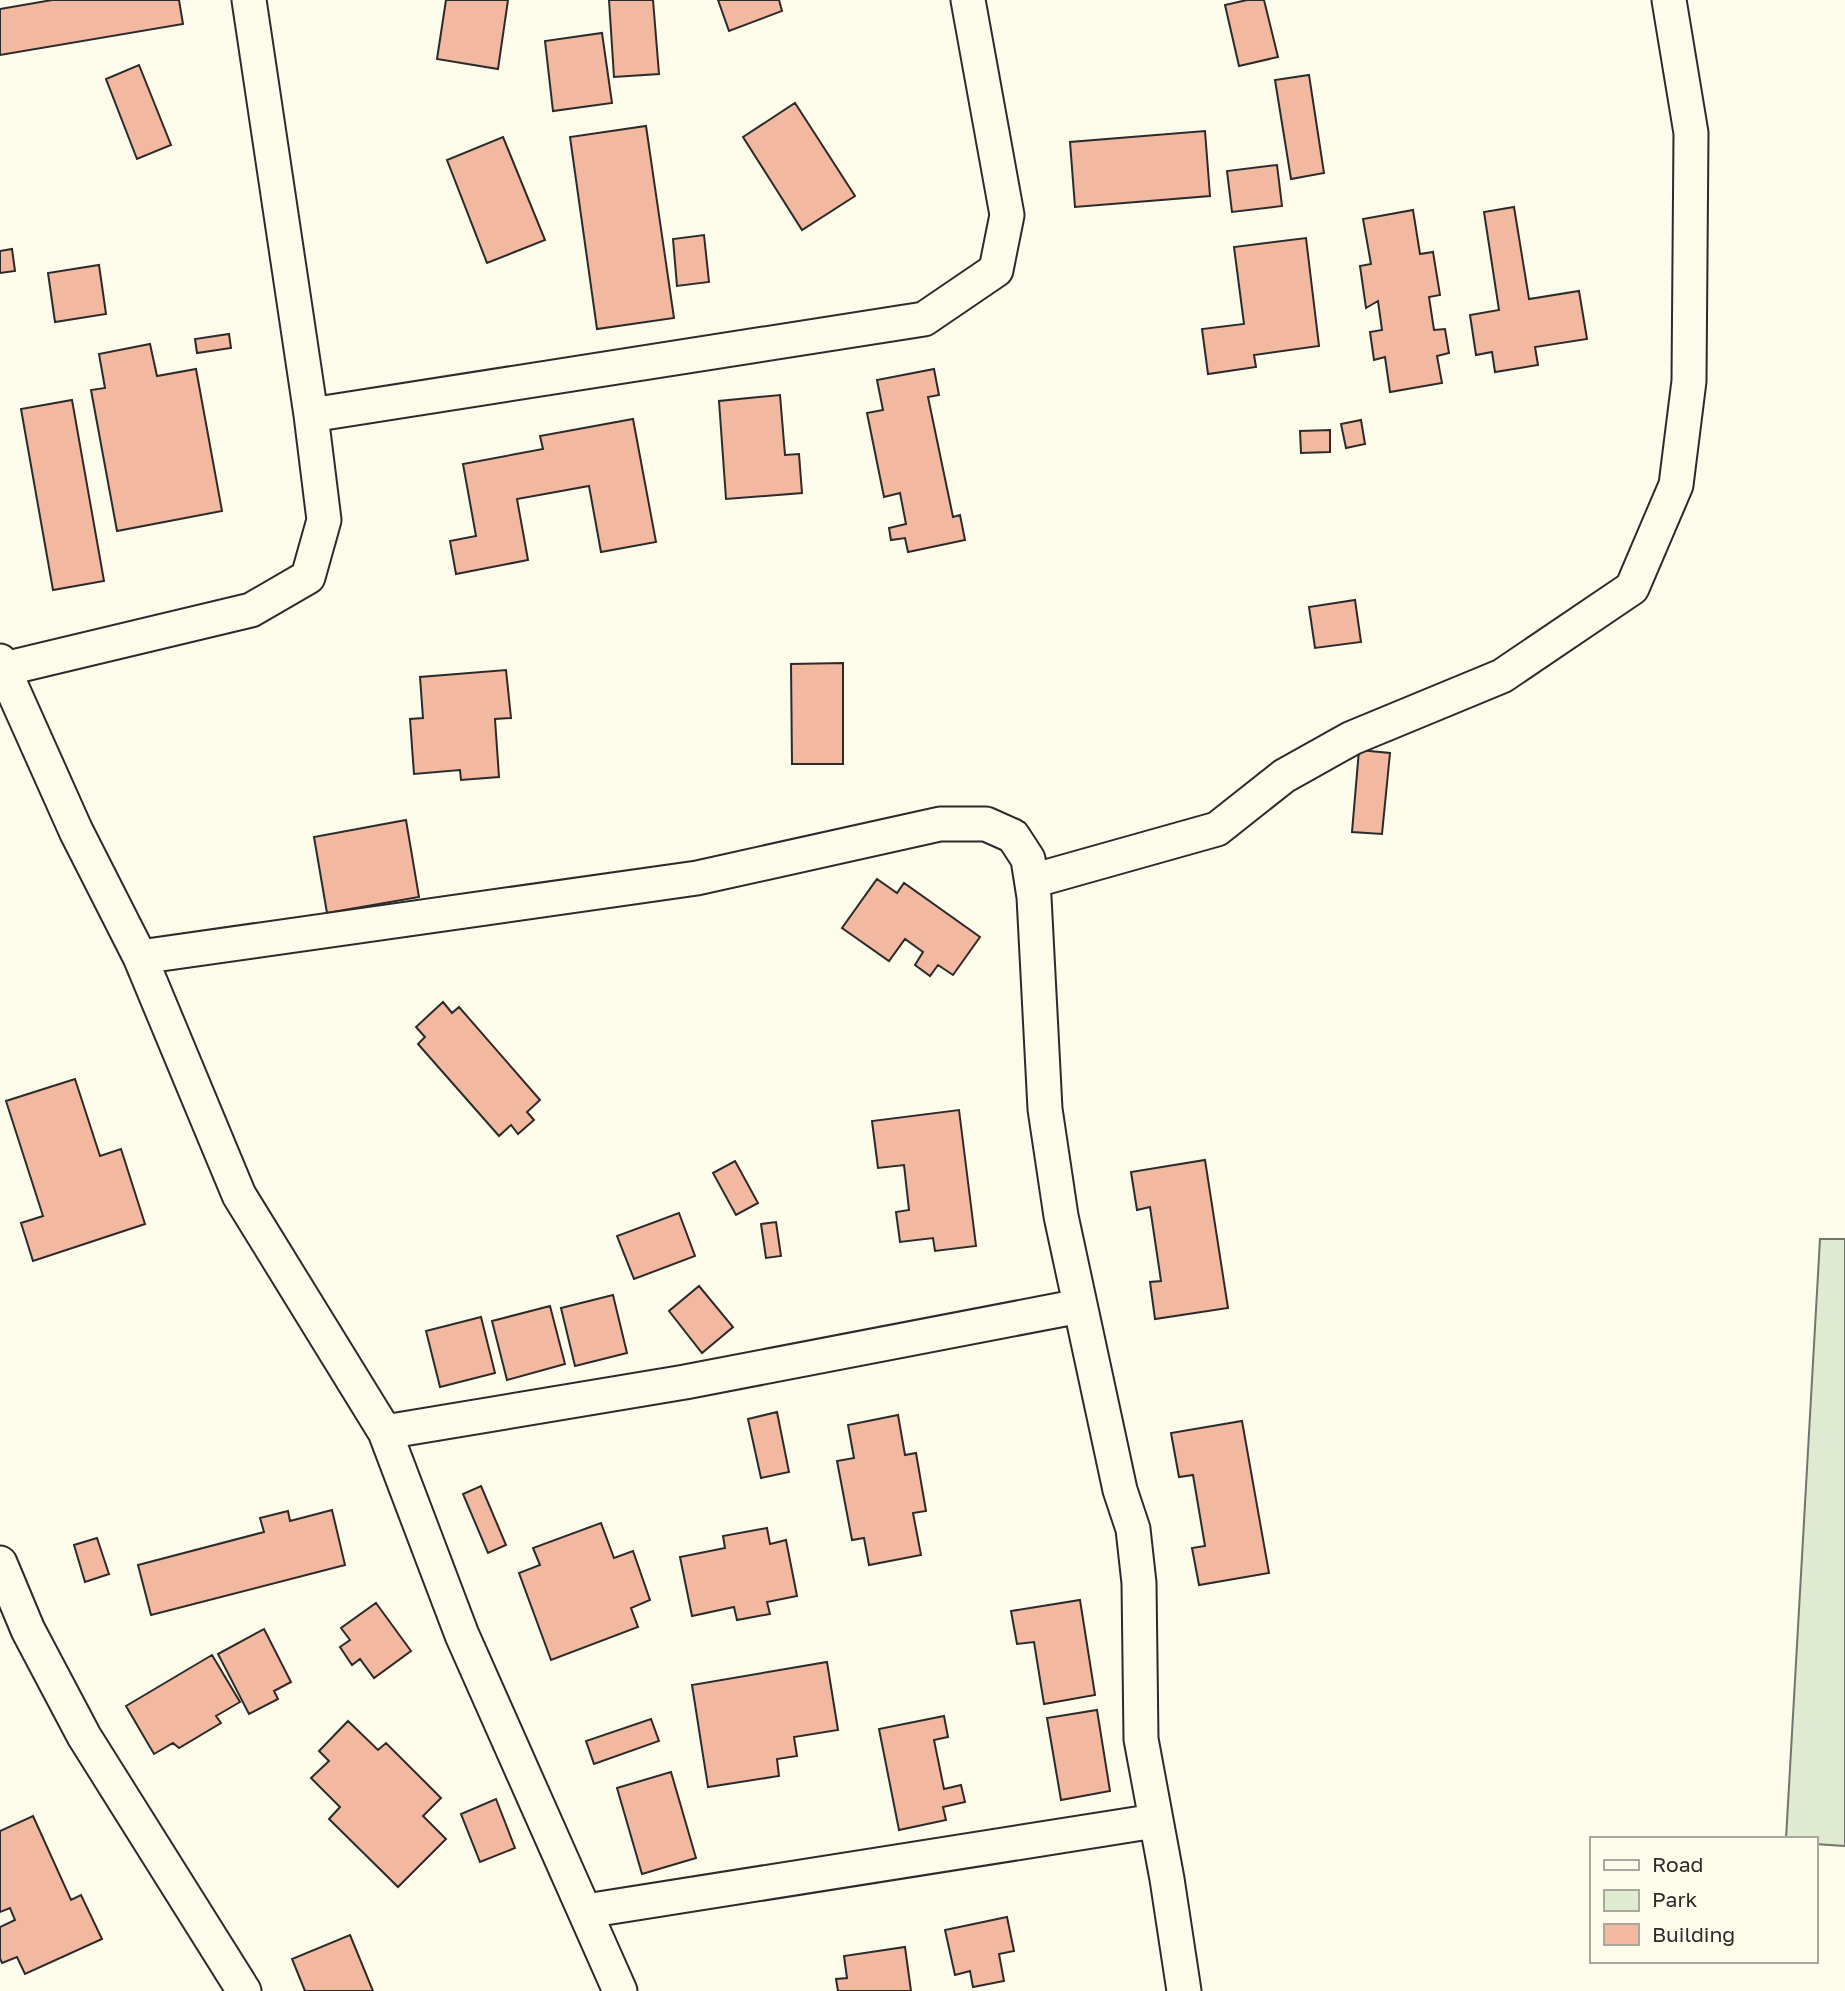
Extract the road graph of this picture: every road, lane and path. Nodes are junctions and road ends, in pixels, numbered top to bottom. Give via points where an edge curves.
1 (249, 0) edge
2 (968, 0) edge
3 (1668, 0) edge
4 (311, 415) junction
5 (2, 665) edge
6 (1032, 881) junction
7 (140, 957) junction
8 (1080, 1306) junction
9 (385, 1432) junction
10 (0, 1563) edge
11 (1156, 1821) junction
12 (586, 1911) junction
13 (244, 1991) edge
14 (620, 1991) edge
15 (1184, 1991) edge

1 - 4 street
2 - 4 street via 1007,215 996,270 924,319
3 - 6 street via 1691,133 1689,381 1676,485 1632,588 1502,676 1352,738 1284,776 1217,829
4 - 5 street via 324,520 308,577 251,610
5 - 7 street via 76,831
6 - 7 street via 1028,859 1013,836 986,824 940,824 698,878
6 - 8 street via 1045,1109
7 - 9 street via 239,1195
8 - 9 street via 685,1382
8 - 11 street via 1120,1490 1133,1529 1139,1583 1141,1739
9 - 12 street via 462,1635
10 - 13 street via 28,1630 84,1736
11 - 12 street
11 - 15 street
12 - 14 street

